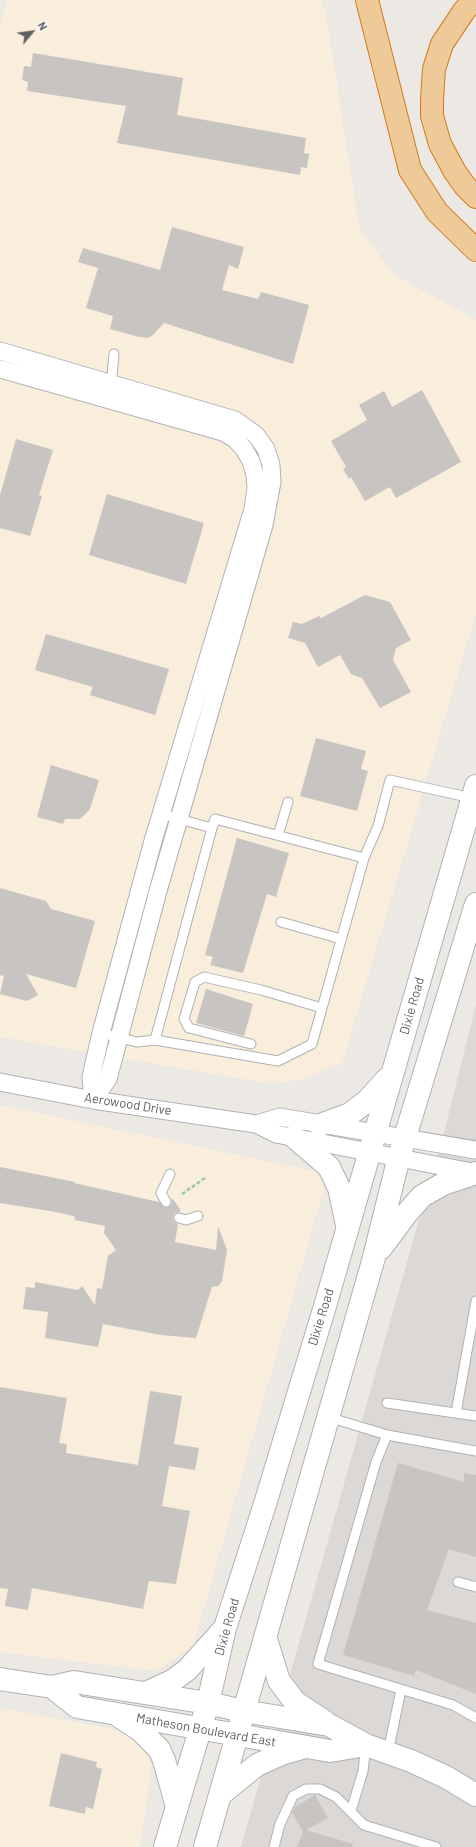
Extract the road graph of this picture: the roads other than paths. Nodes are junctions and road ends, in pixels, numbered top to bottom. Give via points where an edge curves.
1 (367, 0) edge
2 (474, 0) edge
3 (476, 197) edge
4 (476, 250) edge
5 (0, 351) edge
6 (114, 354) dead end
7 (0, 368) edge
8 (110, 392) junction
9 (257, 523) junction
10 (204, 669) junction
11 (221, 675) junction
12 (474, 792) edge
13 (288, 802) dead end
14 (161, 814) junction
15 (179, 819) junction
16 (212, 828) junction
17 (278, 836) junction
18 (364, 858) junction
19 (476, 904) edge
20 (281, 922) dead end
21 (341, 939) junction
22 (322, 1008) junction
23 (101, 1033) junction
24 (119, 1036) junction
25 (155, 1040) junction
26 (251, 1044) dead end
27 (393, 1072) junction
28 (0, 1082) edge
29 (93, 1100) junction
30 (256, 1124) junction
31 (320, 1125) junction
32 (294, 1137) junction
33 (372, 1142) junction
34 (402, 1148) junction
35 (476, 1150) edge
36 (476, 1173) edge
37 (170, 1174) dead end
38 (166, 1202) dead end
39 (198, 1216) dead end
40 (179, 1218) dead end
41 (348, 1229) junction
42 (372, 1261) junction
43 (476, 1302) edge
44 (387, 1403) dead end
45 (456, 1413) junction
46 (476, 1416) edge
47 (328, 1417) junction
48 (387, 1435) junction
49 (476, 1451) edge
50 (458, 1582) dead end
51 (476, 1588) edge
52 (226, 1628) junction
53 (265, 1636) junction
54 (0, 1678) edge
55 (52, 1687) junction
56 (401, 1690) junction
57 (146, 1693) junction
58 (208, 1703) junction
59 (243, 1711) junction
60 (115, 1714) junction
61 (476, 1718) edge
62 (329, 1725) junction
63 (200, 1728) junction
64 (237, 1735) junction
65 (366, 1745) junction
66 (306, 1747) junction
67 (388, 1752) junction
68 (221, 1794) junction
69 (476, 1795) edge
70 (177, 1806) junction
71 (351, 1811) junction
72 (165, 1847) edge
73 (205, 1847) edge
74 (274, 1847) edge
75 (436, 1847) edge

1 - 4 highway via 410,170 437,212
2 - 3 highway via 442,44 434,69 432,116 440,144 455,172
5 - 8 street
6 - 8 lane
7 - 8 street
8 - 9 street via 217,429 235,440 248,455 255,474
9 - 10 street
9 - 11 street
10 - 11 lane
10 - 14 street
11 - 15 street
12 - 18 lane via 390,780 378,826
12 - 27 main road, Dixie Road
13 - 17 lane
14 - 15 lane
14 - 23 street
15 - 16 lane
15 - 24 street
16 - 17 lane via 215,819
16 - 25 lane
17 - 18 lane
18 - 21 lane
19 - 34 main road
20 - 21 lane
21 - 22 lane
22 - 25 lane via 312,1044 278,1061
22 - 26 lane via 204,977 195,982 184,1019 189,1028
23 - 24 lane
23 - 29 street via 91,1077
24 - 25 lane via 137,1042
24 - 29 street via 108,1079
27 - 31 main road via 368,1101 350,1114
27 - 33 main road, Dixie Road
28 - 29 street, Aerowood Drive
29 - 30 street, Aerowood Drive
30 - 31 street, Aerowood Drive via 280,1117
30 - 32 street, Aerowood Drive via 276,1134
31 - 33 street, Aerowood Drive
32 - 33 street, Aerowood Drive
32 - 41 main road via 329,1167 339,1188
33 - 34 street, Aerowood Drive
33 - 41 main road, Dixie Road
34 - 35 street, Aerowood Drive
34 - 36 street, Aerowood Drive
34 - 42 main road
36 - 42 main road via 443,1184 422,1196 394,1229
37 - 38 lane via 161,1193
39 - 40 lane via 186,1220
41 - 52 main road, Dixie Road
42 - 47 main road
43 - 45 lane
44 - 45 lane
45 - 46 lane
47 - 48 lane
47 - 53 main road
48 - 49 lane
48 - 56 lane via 376,1462 318,1664
50 - 51 lane
52 - 57 main road via 187,1670 172,1681
52 - 58 main road, Dixie Road
53 - 59 main road
53 - 62 main road via 279,1681 295,1702
54 - 55 main road, Matheson Boulevard East
55 - 57 main road, Matheson Boulevard East via 74,1682
55 - 60 main road, Matheson Boulevard East via 77,1707
56 - 61 lane via 453,1705
56 - 67 lane
57 - 58 main road, Matheson Boulevard East
58 - 59 main road, Matheson Boulevard East
58 - 63 main road, Dixie Road
59 - 62 main road, Matheson Boulevard East
59 - 64 main road
60 - 63 main road, Matheson Boulevard East
60 - 70 main road via 140,1730 159,1749
62 - 65 main road, Matheson Boulevard East
63 - 64 main road, Matheson Boulevard East
63 - 70 main road, Dixie Road
64 - 66 main road, Matheson Boulevard East
64 - 68 main road
65 - 66 main road, Matheson Boulevard East via 330,1751
65 - 67 main road, Matheson Boulevard East
65 - 71 lane via 364,1771
66 - 68 main road via 281,1754 257,1765
67 - 69 main road, Matheson Boulevard East via 446,1777
68 - 73 main road
70 - 72 main road, Dixie Road
71 - 74 lane via 326,1791 306,1788 293,1796 280,1824
71 - 75 lane via 364,1826

